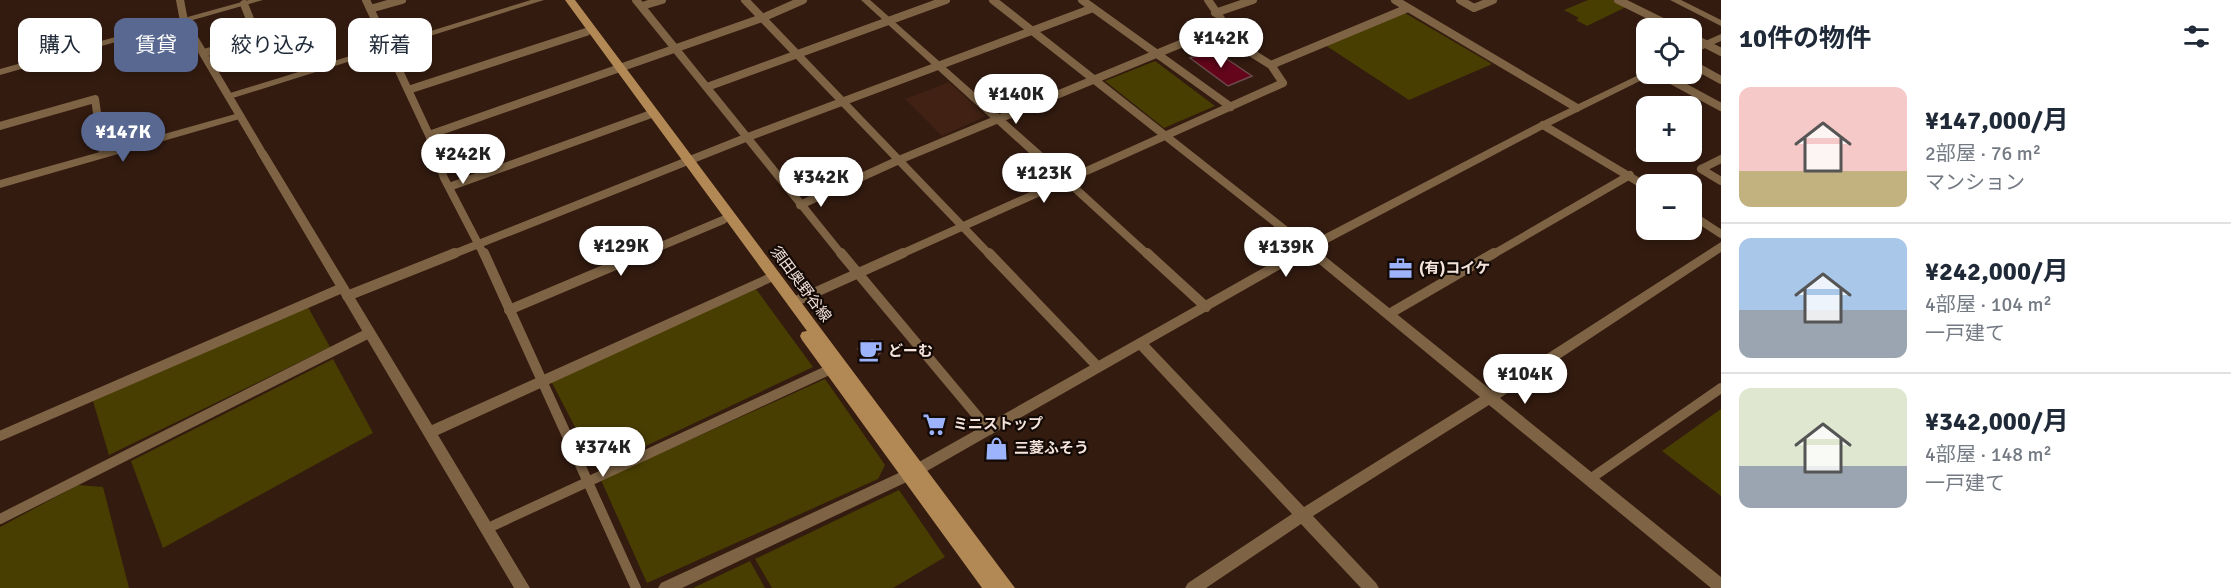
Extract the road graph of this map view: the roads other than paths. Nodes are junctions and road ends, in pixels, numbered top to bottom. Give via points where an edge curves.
1 (180, 0) edge
2 (259, 0) edge
3 (366, 0) edge
4 (402, 0) edge
5 (540, 0) edge
6 (562, 0) edge
7 (570, 0) edge
8 (662, 0) edge
9 (745, 0) edge
10 (803, 0) edge
11 (866, 0) edge
12 (946, 0) edge
13 (993, 0) edge
14 (1083, 0) edge
15 (1208, 0) edge
16 (1253, 0) edge
17 (1395, 0) edge
18 (1460, 0) edge
19 (1493, 0) edge
20 (1618, 0) edge
21 (1674, 0) edge
22 (639, 3) edge
23 (244, 4) junction
24 (1093, 8) junction
25 (1408, 8) junction
26 (370, 9) junction
27 (1215, 13) junction
28 (183, 18) edge
29 (195, 18) edge
30 (374, 18) edge
31 (762, 18) junction
32 (1655, 18) edge
33 (888, 21) junction
34 (1721, 23) edge
35 (1224, 26) junction
36 (1031, 30) junction
37 (586, 32) junction
38 (432, 33) edge
39 (1721, 37) edge
40 (114, 40) edge
41 (1702, 42) edge
42 (198, 43) edge
43 (1706, 44) junction
44 (1702, 46) edge
45 (674, 48) junction
46 (1721, 52) edge
47 (204, 53) junction
48 (797, 54) junction
49 (1158, 54) junction
50 (348, 59) edge
51 (1271, 64) junction
52 (938, 65) junction
53 (616, 68) junction
54 (1702, 70) edge
55 (0, 72) edge
56 (400, 72) edge
57 (1636, 79) edge
58 (1093, 80) junction
59 (1721, 80) edge
60 (1678, 84) edge
61 (706, 87) junction
62 (408, 90) junction
63 (230, 96) junction
64 (842, 101) junction
65 (1231, 107) junction
66 (1721, 107) edge
67 (1577, 108) junction
68 (650, 114) junction
69 (239, 116) junction
70 (998, 119) junction
71 (1543, 124) junction
72 (0, 126) edge
73 (429, 135) junction
74 (1165, 136) junction
75 (748, 137) junction
76 (261, 151) joint
77 (103, 154) junction
78 (1721, 159) edge
79 (899, 160) junction
80 (685, 162) junction
81 (1630, 175) junction
82 (1636, 179) edge
83 (1066, 180) junction
84 (1721, 181) edge
85 (0, 184) edge
86 (449, 187) junction
87 (800, 205) junction
88 (723, 220) junction
89 (1702, 222) edge
90 (962, 226) junction
91 (1721, 234) edge
92 (479, 243) junction
93 (1721, 246) edge
94 (1308, 248) junction
95 (858, 273) junction
96 (770, 277) junction
97 (345, 292) junction
98 (794, 302) junction
99 (1206, 307) junction
100 (509, 310) junction
101 (1389, 314) junction
102 (369, 333) junction
103 (1140, 343) junction
104 (1098, 367) junction
105 (831, 369) junction
106 (543, 380) junction
107 (1721, 388) edge
108 (1491, 397) junction
109 (988, 430) junction
110 (428, 433) junction
111 (0, 436) edge
112 (913, 473) junction
113 (1590, 479) junction
114 (589, 480) junction
115 (1301, 516) junction
116 (0, 519) edge
117 (486, 529) junction
118 (522, 588) edge
119 (636, 588) edge
120 (666, 588) edge
121 (992, 588) edge
122 (1006, 588) edge
123 (1193, 588) edge
124 (1371, 588) edge
125 (1721, 588) edge

1 - 28 street
2 - 23 street
3 - 26 street
4 - 26 street
5 - 38 street
6 - 37 main road, 須田奥野谷線
7 - 53 main road, 須田奥野谷線
8 - 22 street
9 - 31 street
10 - 31 street
11 - 33 street
12 - 33 street
13 - 36 street
14 - 24 street
15 - 27 street
16 - 27 street
17 - 25 street
18 - 19 street via 1474,8
20 - 32 street
21 - 34 street
22 - 45 street
23 - 29 street
23 - 47 street via 257,38
24 - 36 street
24 - 49 street
25 - 51 street
25 - 67 street
26 - 30 street
27 - 35 street
31 - 45 street
31 - 48 street
33 - 48 street
33 - 52 street
35 - 49 street
35 - 51 street via 1239,45
36 - 52 street
36 - 58 street
37 - 53 main road, 須田奥野谷線
37 - 62 street
39 - 43 street
40 - 55 street
41 - 43 street
42 - 47 street
43 - 44 street
43 - 46 street
45 - 53 street
45 - 61 street
47 - 63 street
48 - 61 street
48 - 64 street
49 - 58 street
49 - 65 street
50 - 63 street
51 - 65 street via 1283,83
52 - 64 street
52 - 70 street
53 - 68 main road, 須田奥野谷線
53 - 73 street
54 - 59 street
56 - 62 street
57 - 67 street
58 - 70 street
58 - 74 street
60 - 66 street
61 - 75 street
62 - 73 street
63 - 69 street
64 - 75 street
64 - 79 street
65 - 74 street
67 - 71 street
68 - 80 main road, 須田奥野谷線
68 - 86 street
69 - 76 street
69 - 77 street
70 - 79 street
70 - 83 street
71 - 81 street
71 - 94 street
72 - 77 street via 95,99
73 - 86 street
74 - 83 street
74 - 94 street
75 - 80 street
75 - 87 street
76 - 97 street
77 - 85 street
78 - 84 street via 1701,169
79 - 87 street
79 - 90 street
80 - 88 main road, 須田奥野谷線
80 - 92 street
80 - 96 main road, 須田奥野谷線
81 - 82 street
81 - 101 street
83 - 90 street
83 - 99 street
86 - 92 street
87 - 95 street
88 - 96 main road, 須田奥野谷線
88 - 100 street
89 - 91 street
90 - 95 street
90 - 104 street
92 - 97 street
92 - 100 street
93 - 108 street
94 - 99 street
94 - 101 street
95 - 98 street
95 - 109 street
96 - 98 main road, 須田奥野谷線
96 - 105 main road, 須田奥野谷線
96 - 106 street
97 - 102 street
97 - 111 street
98 - 112 main road, 須田奥野谷線
99 - 103 street
100 - 106 street
101 - 108 street
102 - 110 street
102 - 116 street
103 - 104 street
103 - 115 street
104 - 109 street
105 - 112 main road, 須田奥野谷線
105 - 114 street
106 - 110 street
106 - 114 street
107 - 113 street
108 - 113 street
108 - 115 street
109 - 112 street
110 - 117 street
112 - 120 street
112 - 121 main road, 須田奥野谷線
112 - 122 main road, 須田奥野谷線
113 - 125 street
114 - 117 street
114 - 119 street
115 - 123 street
115 - 124 street
117 - 118 street

